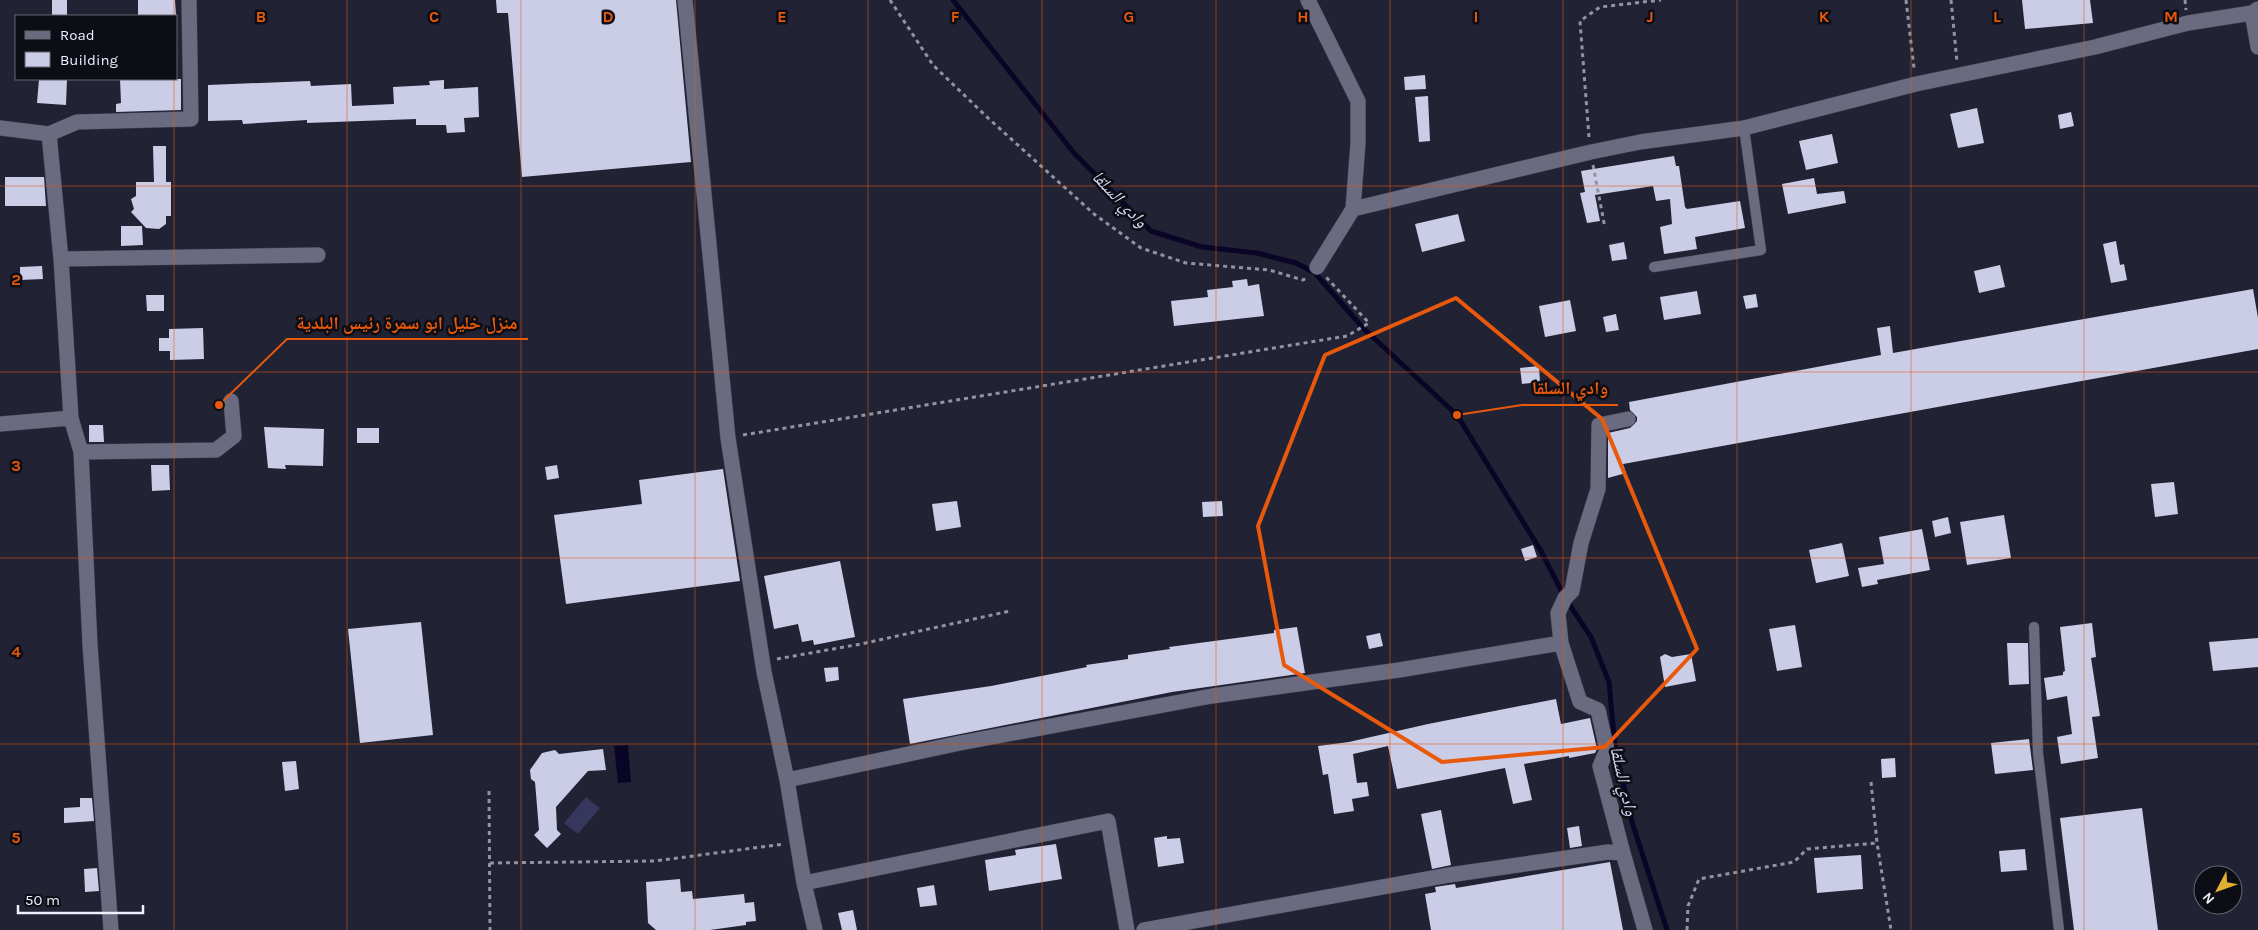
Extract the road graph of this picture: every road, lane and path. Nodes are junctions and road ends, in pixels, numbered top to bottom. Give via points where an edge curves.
1 (189, 0) edge
2 (685, 0) edge
3 (890, 0) edge
4 (1308, 0) edge
5 (1661, 0) edge
6 (1906, 0) edge
7 (1951, 0) edge
8 (2255, 11) edge
9 (2258, 47) edge
10 (1959, 75) junction
11 (1916, 84) junction
12 (0, 128) edge
13 (1744, 128) junction
14 (50, 134) junction
15 (1591, 152) junction
16 (1353, 209) junction
17 (1605, 228) dead end
18 (318, 255) dead end
19 (61, 259) junction
20 (1317, 267) junction
21 (1654, 267) dead end
22 (231, 401) dead end
23 (71, 418) junction
24 (1628, 419) dead end
25 (0, 424) edge
26 (728, 438) junction
27 (81, 452) junction
28 (1010, 611) dead end
29 (2034, 626) dead end
30 (1561, 644) junction
31 (762, 661) junction
32 (787, 780) junction
33 (1871, 782) dead end
34 (489, 791) dead end
35 (797, 842) junction
36 (1877, 843) junction
37 (1623, 853) junction
38 (490, 864) junction
39 (804, 883) junction
40 (111, 930) edge
41 (490, 930) edge
42 (815, 930) edge
43 (1127, 930) edge
44 (1144, 930) edge
45 (1645, 930) edge
46 (1687, 930) edge
47 (1891, 930) edge
48 (2059, 930) edge

1 - 14 street via 191,119 77,122
2 - 26 street
3 - 20 path via 933,65 1094,214 1140,248 1186,263 1269,270 1303,280 1315,273
4 - 16 street via 1358,101
5 - 15 path via 1600,7 1580,21
6 - 11 path
7 - 10 path
8 - 9 street
8 - 10 street
10 - 11 street
11 - 13 street
12 - 14 street
13 - 15 street
13 - 21 lane via 1761,250
14 - 19 street
15 - 16 street
15 - 17 path
16 - 20 street
18 - 19 street
19 - 23 street
20 - 26 path via 1369,323 1346,336
22 - 27 street via 234,436 216,450
23 - 25 street
23 - 27 street
24 - 30 street via 1599,425 1598,489 1580,543 1572,591 1558,613
26 - 31 street
27 - 40 street via 90,645
28 - 31 path via 861,644
29 - 48 lane via 2038,753
30 - 32 street via 1212,696 960,743
30 - 37 street via 1580,702 1598,710 1608,750 1600,766
31 - 32 street
32 - 35 street
33 - 36 path
34 - 38 path
35 - 38 path via 655,862
35 - 39 street
36 - 46 path via 1807,849 1794,862 1698,879 1688,906
36 - 47 path
37 - 44 street via 1608,852 1449,875
37 - 45 street
38 - 41 path
39 - 42 street
39 - 43 street via 1108,821

